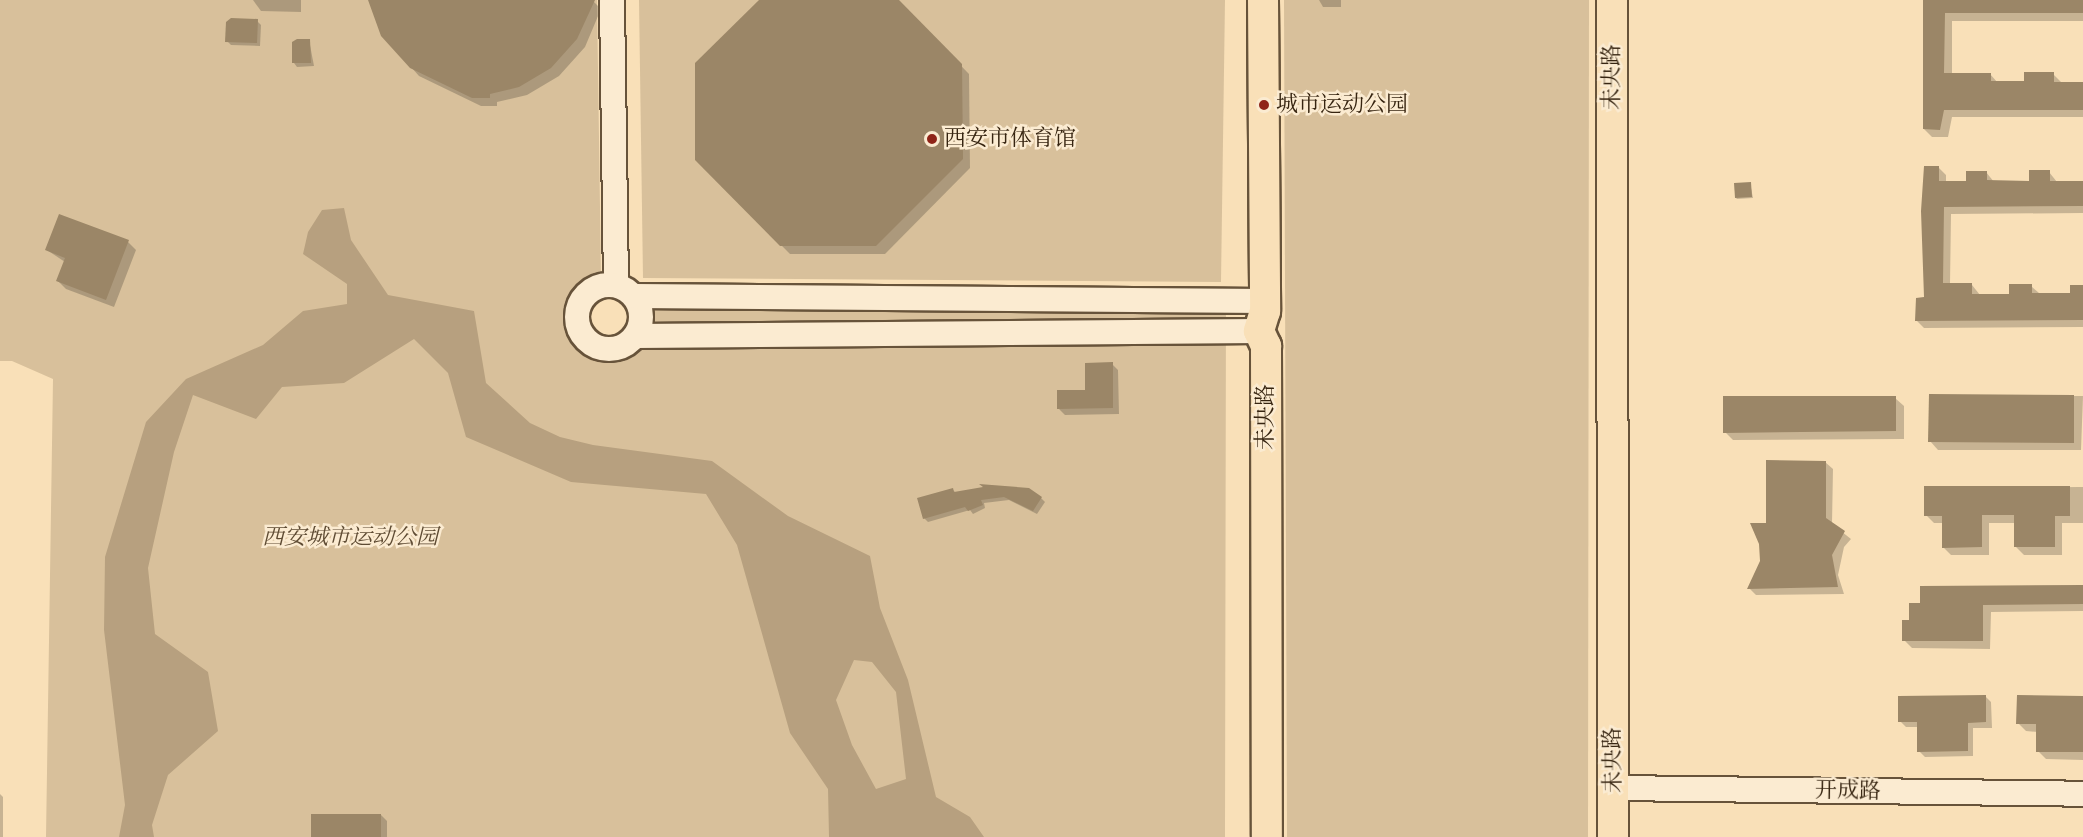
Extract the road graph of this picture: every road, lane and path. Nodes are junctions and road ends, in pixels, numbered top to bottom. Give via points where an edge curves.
1 (612, 0) edge
2 (1263, 0) edge
3 (1612, 0) edge
4 (625, 290) junction
5 (1265, 301) junction
6 (1259, 332) junction
7 (636, 336) junction
8 (1613, 788) junction
9 (2083, 794) edge
10 (1267, 837) edge
11 (1613, 837) edge

1 - 4 street
2 - 5 main road, 未央路
3 - 8 main road, 未央路
4 - 5 street
4 - 7 street via 642,316
4 - 7 street via 594,288 585,294 579,304 578,325 589,342 608,349 619,348
5 - 6 main road, 未央路
6 - 7 street
6 - 10 main road, 未央路 via 1266,346
8 - 9 street, 开成路
8 - 11 main road, 未央路

